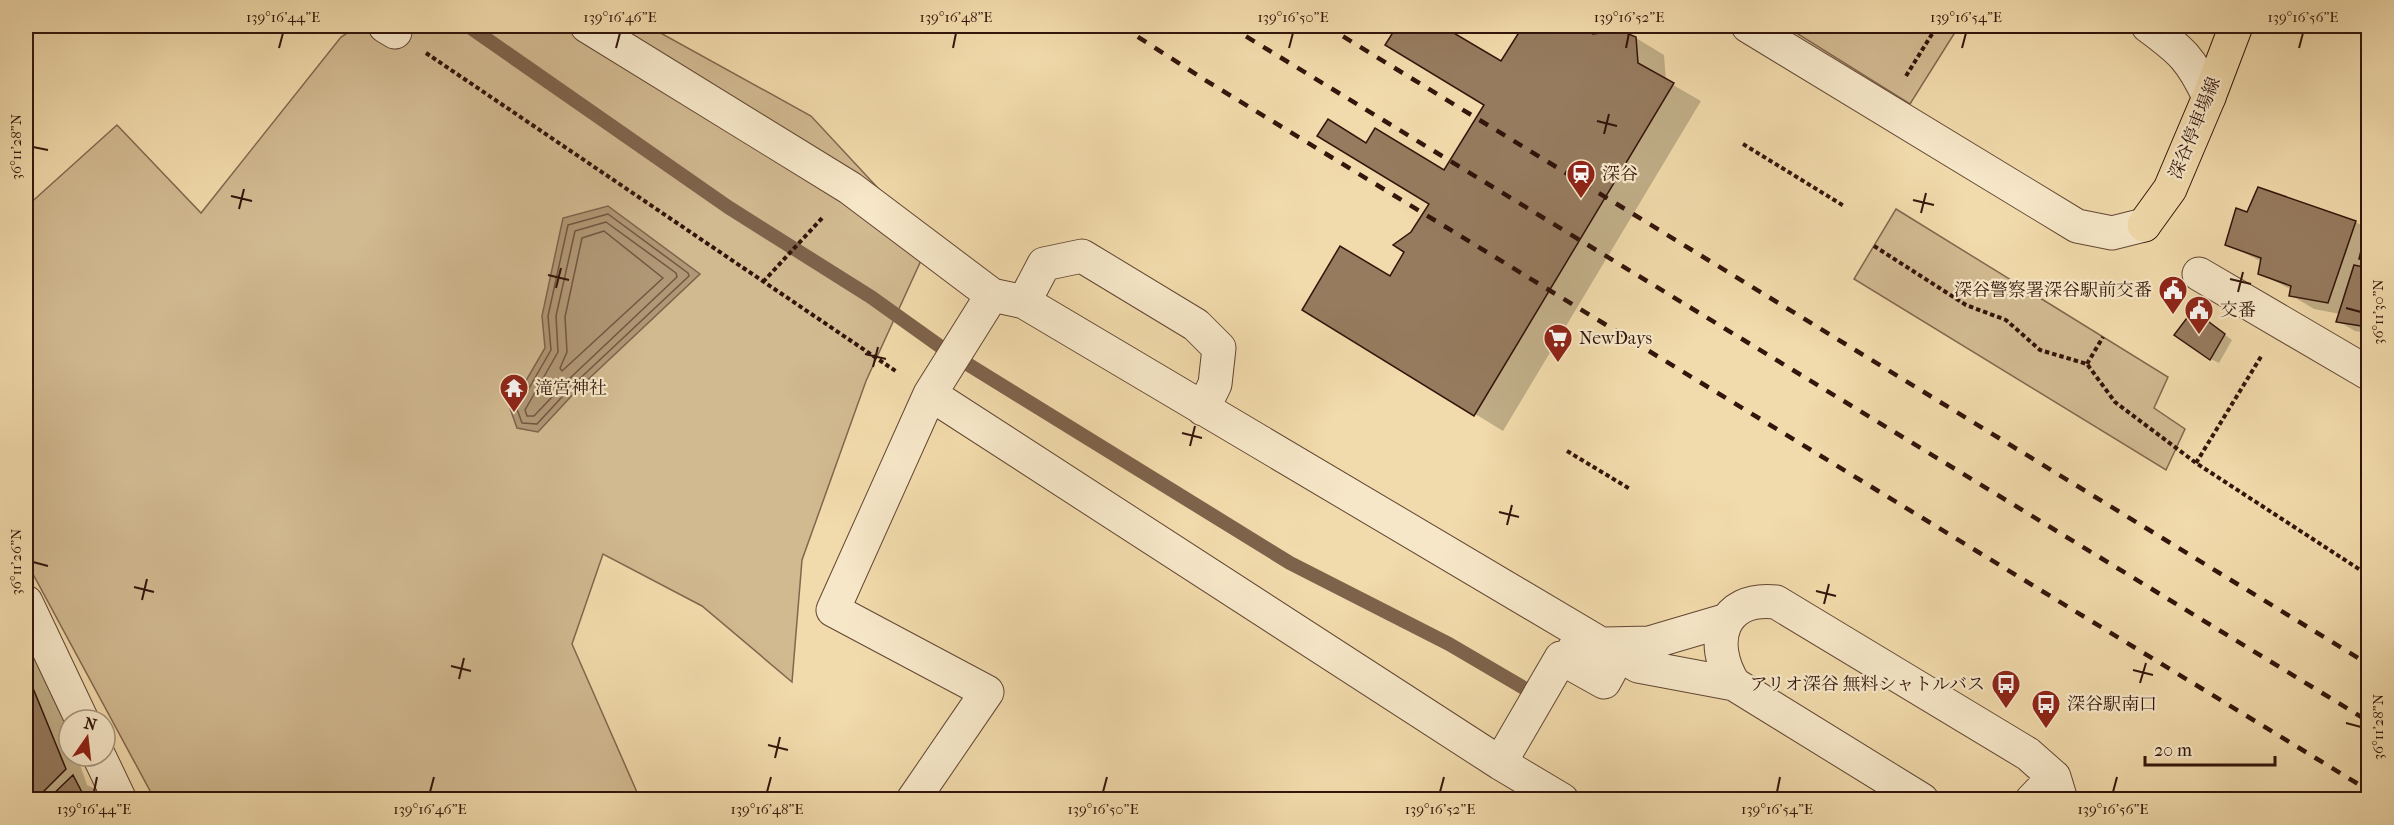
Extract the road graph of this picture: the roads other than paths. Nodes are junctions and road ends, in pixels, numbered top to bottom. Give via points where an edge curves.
1 (587, 26) edge
2 (1748, 26) edge
3 (2148, 26) edge
4 (2236, 26) edge
5 (2209, 97) junction
6 (2144, 225) joint
7 (2199, 274) dead end
8 (1024, 302) junction
9 (988, 303) junction
10 (2368, 373) edge
11 (930, 394) junction
12 (1203, 409) junction
13 (26, 602) edge
14 (1727, 620) junction
15 (1592, 636) junction
16 (1734, 684) junction
17 (76, 708) edge
18 (105, 768) edge
19 (1512, 779) edge
20 (2049, 792) edge
21 (120, 800) edge
22 (913, 800) edge
23 (1562, 800) edge
24 (1922, 800) edge

1 - 9 street via 850,188
2 - 6 street via 2077,226 2112,233
3 - 5 street via 2182,52
4 - 5 main road, 深谷停車場線
5 - 6 main road, 深谷停車場線 via 2170,189
7 - 10 street
8 - 9 street
8 - 12 street
8 - 12 street via 1044,264 1082,256 1196,325 1219,348 1215,384
9 - 11 street
11 - 19 street
11 - 22 street via 833,610 987,692
12 - 15 street
13 - 17 street
14 - 15 street via 1649,643
14 - 16 street via 1720,653
14 - 20 street via 1747,603 1776,602 2028,754
15 - 16 street via 1638,666
15 - 19 street via 1568,646 1610,671 1604,682 1561,658
16 - 24 street
18 - 21 street
19 - 23 street

